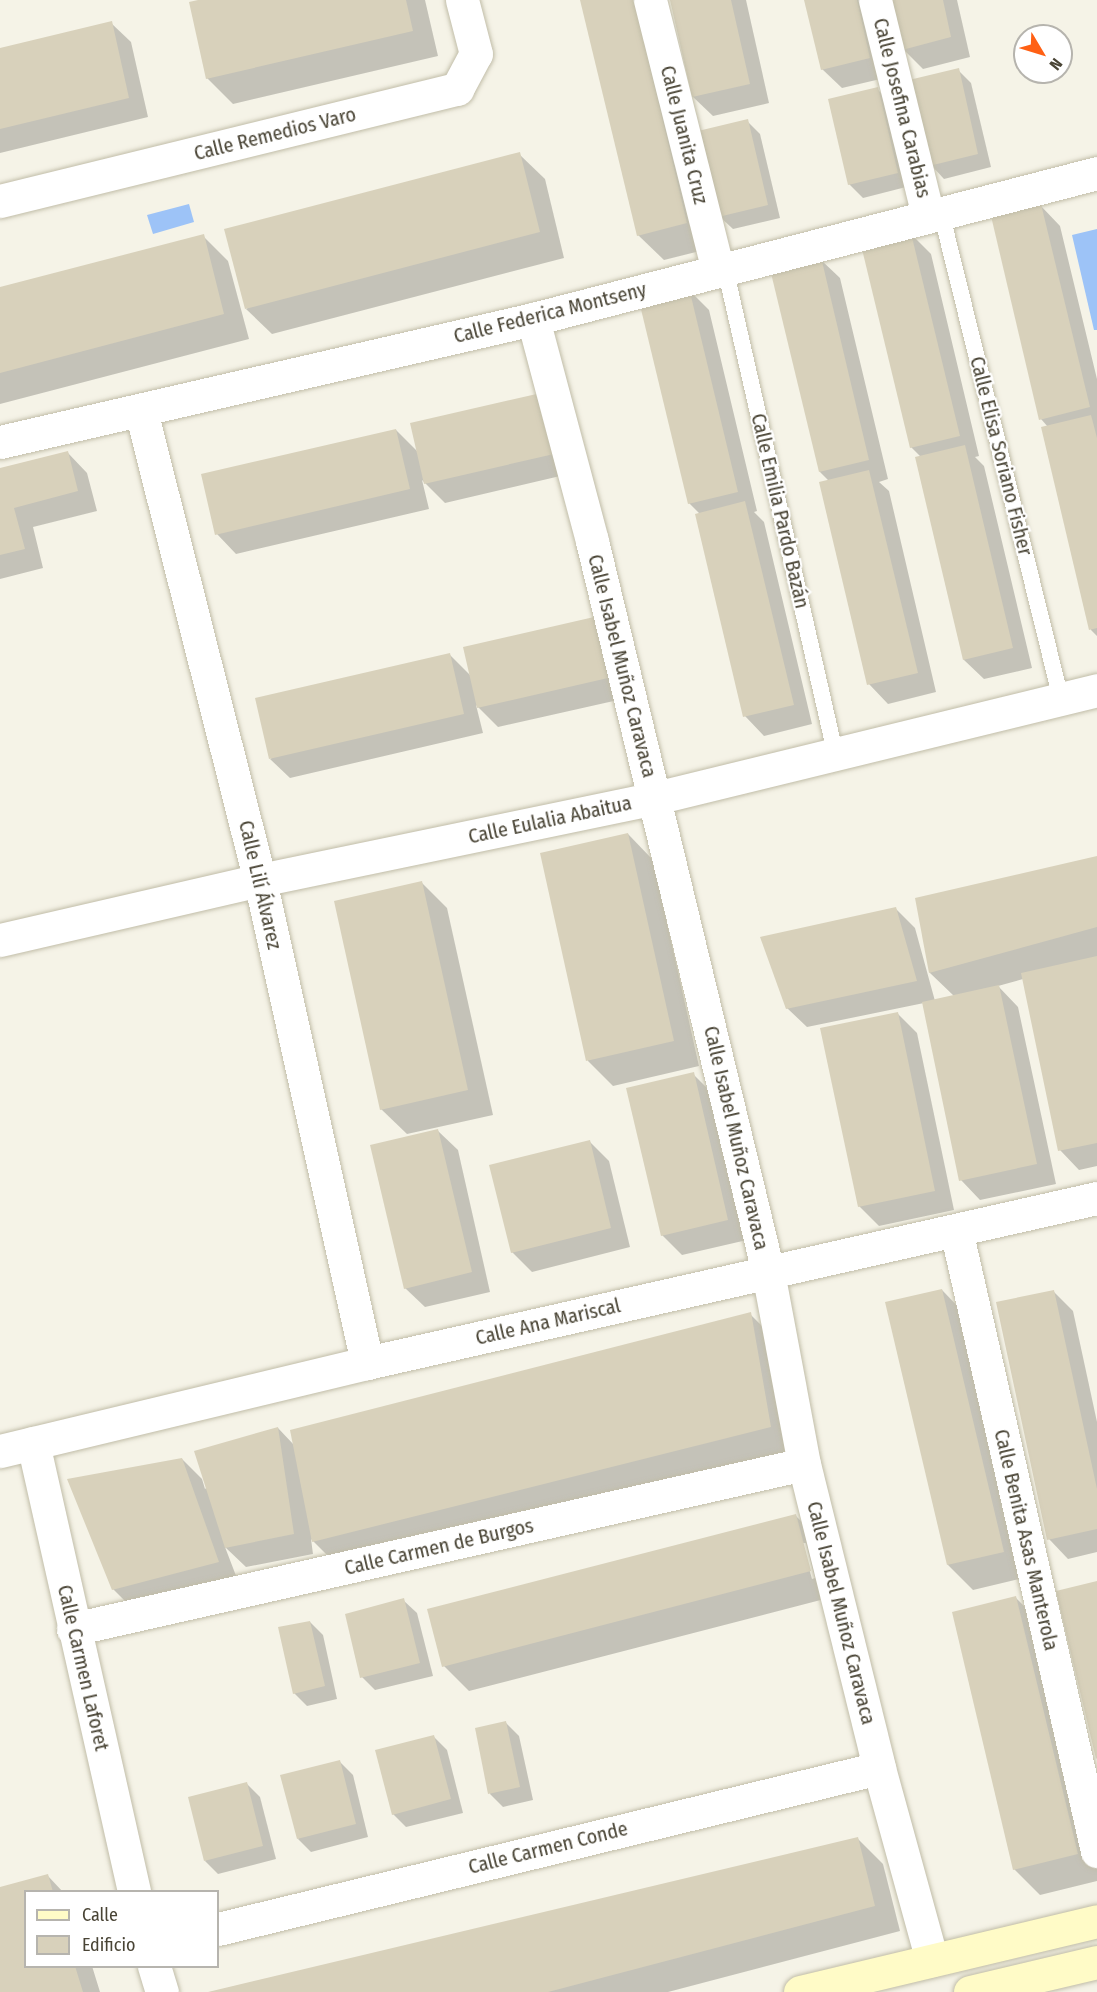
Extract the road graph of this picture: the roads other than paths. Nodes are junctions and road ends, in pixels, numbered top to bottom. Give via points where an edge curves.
1 (462, 0) edge
2 (651, 0) edge
3 (875, 0) edge
4 (1097, 173) edge
5 (0, 201) edge
6 (935, 214) junction
7 (721, 269) junction
8 (533, 318) junction
9 (141, 411) junction
10 (0, 442) edge
11 (1097, 690) edge
12 (1061, 699) junction
13 (835, 754) junction
14 (655, 798) junction
15 (260, 880) junction
16 (0, 940) edge
17 (1097, 1198) edge
18 (956, 1230) junction
19 (768, 1272) junction
20 (367, 1363) junction
21 (33, 1443) junction
22 (0, 1451) edge
23 (804, 1464) junction
24 (73, 1629) junction
25 (879, 1768) junction
26 (1097, 1851) edge
27 (134, 1890) edge
28 (1097, 1921) edge
29 (219, 1929) edge
30 (933, 1960) junction
31 (1097, 1962) edge
32 (155, 1968) edge
33 (162, 1992) edge
34 (800, 1992) edge
35 (970, 1992) edge

1 - 5 street, Calle Remedios Varo via 476,54 457,89
2 - 7 street, Calle Juanita Cruz
3 - 6 street, Calle Josefina Carabias
4 - 6 street, Calle Federica Montseny
6 - 7 street, Calle Federica Montseny
6 - 12 lane, Calle Elisa Soriano Fisher
7 - 8 street, Calle Federica Montseny
7 - 13 lane, Calle Emilia Pardo Bazán
8 - 9 street, Calle Federica Montseny
8 - 14 street, Calle Isabel Muñoz Caravaca
9 - 10 street, Calle Federica Montseny
9 - 15 street, Calle Lilí Álvarez
11 - 12 street, Calle Eulalia Abaitua
12 - 13 street, Calle Eulalia Abaitua
13 - 14 street, Calle Eulalia Abaitua
14 - 15 street, Calle Eulalia Abaitua
14 - 19 street, Calle Isabel Muñoz Caravaca
15 - 16 street, Calle Eulalia Abaitua
15 - 20 street, Calle Lilí Álvarez
17 - 18 street, Calle Ana Mariscal
18 - 19 street, Calle Ana Mariscal
18 - 26 street, Calle Benita Asas Manterola
19 - 20 street, Calle Ana Mariscal
19 - 23 street, Calle Isabel Muñoz Caravaca
20 - 21 street, Calle Ana Mariscal
21 - 22 street, Calle Ana Mariscal
21 - 24 street, Calle Carmen Laforet
23 - 24 street, Calle Carmen de Burgos
23 - 25 street, Calle Isabel Muñoz Caravaca
24 - 27 street, Calle Carmen Laforet
25 - 29 street, Calle Carmen Conde
25 - 30 street, Calle Isabel Muñoz Caravaca
28 - 30 street
30 - 34 street
31 - 35 street
32 - 33 street

